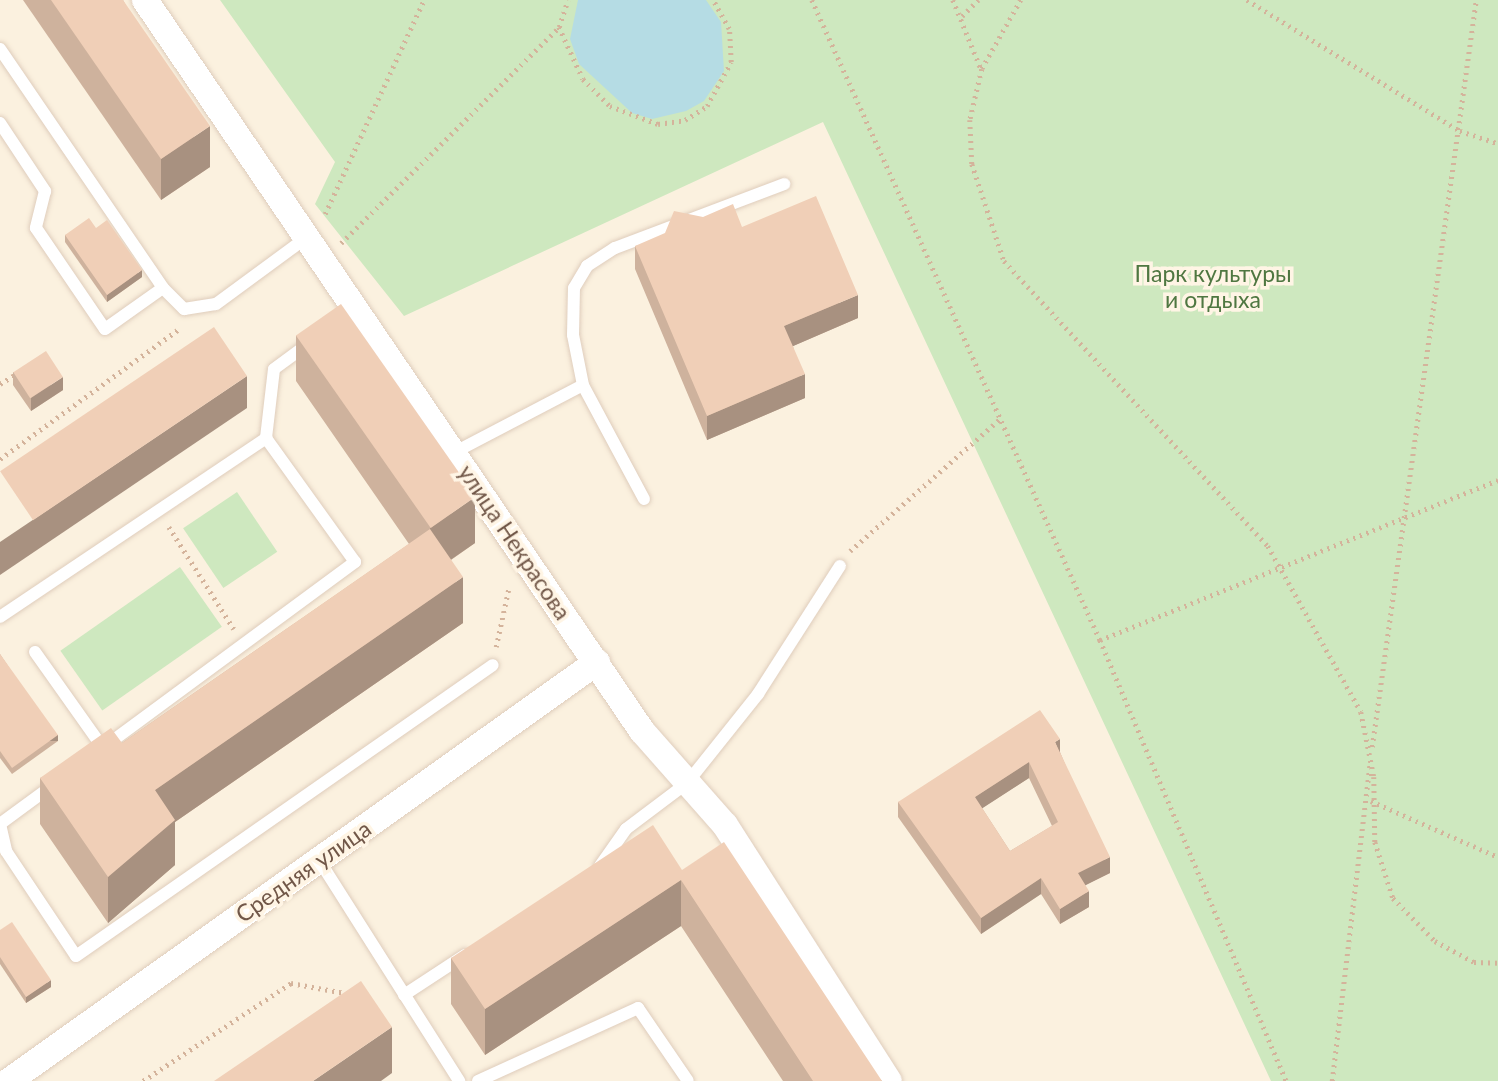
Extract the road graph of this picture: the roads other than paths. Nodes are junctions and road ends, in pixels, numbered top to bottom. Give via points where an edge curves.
1 (145, 0) edge
2 (0, 49) edge
3 (0, 123) edge
4 (784, 184) dead end
5 (315, 241) junction
6 (163, 288) junction
7 (325, 331) edge
8 (583, 384) junction
9 (266, 438) junction
10 (455, 452) junction
11 (644, 499) dead end
12 (840, 566) road end
13 (0, 617) edge
14 (35, 652) dead end
15 (597, 662) junction
16 (493, 665) road end
17 (62, 778) edge
18 (687, 783) junction
19 (0, 823) edge
20 (319, 860) junction
21 (589, 873) edge
22 (474, 949) edge
23 (404, 995) junction
24 (9, 1081) edge
25 (459, 1081) edge
26 (478, 1081) edge
27 (688, 1081) edge
28 (889, 1081) edge

1 - 5 street, улица Некрасова
2 - 6 lane
3 - 6 lane via 45,191 36,228 105,328
4 - 8 lane via 669,223 587,266 574,289 573,335
5 - 6 lane via 202,311 184,309
5 - 10 street, улица Некрасова via 350,311
7 - 9 lane via 274,369
8 - 10 lane
8 - 11 lane
9 - 13 lane
9 - 14 lane via 355,562 98,752
10 - 15 street, улица Некрасова
12 - 18 lane via 758,694
15 - 18 street, улица Некрасова via 642,731
15 - 20 street, Средняя улица
16 - 19 lane via 76,956 6,851
17 - 19 lane
18 - 21 lane via 626,828
18 - 28 street, улица Некрасова via 732,836
20 - 23 lane
20 - 24 street, Средняя улица
22 - 23 lane
23 - 25 lane
26 - 27 lane via 638,1008

